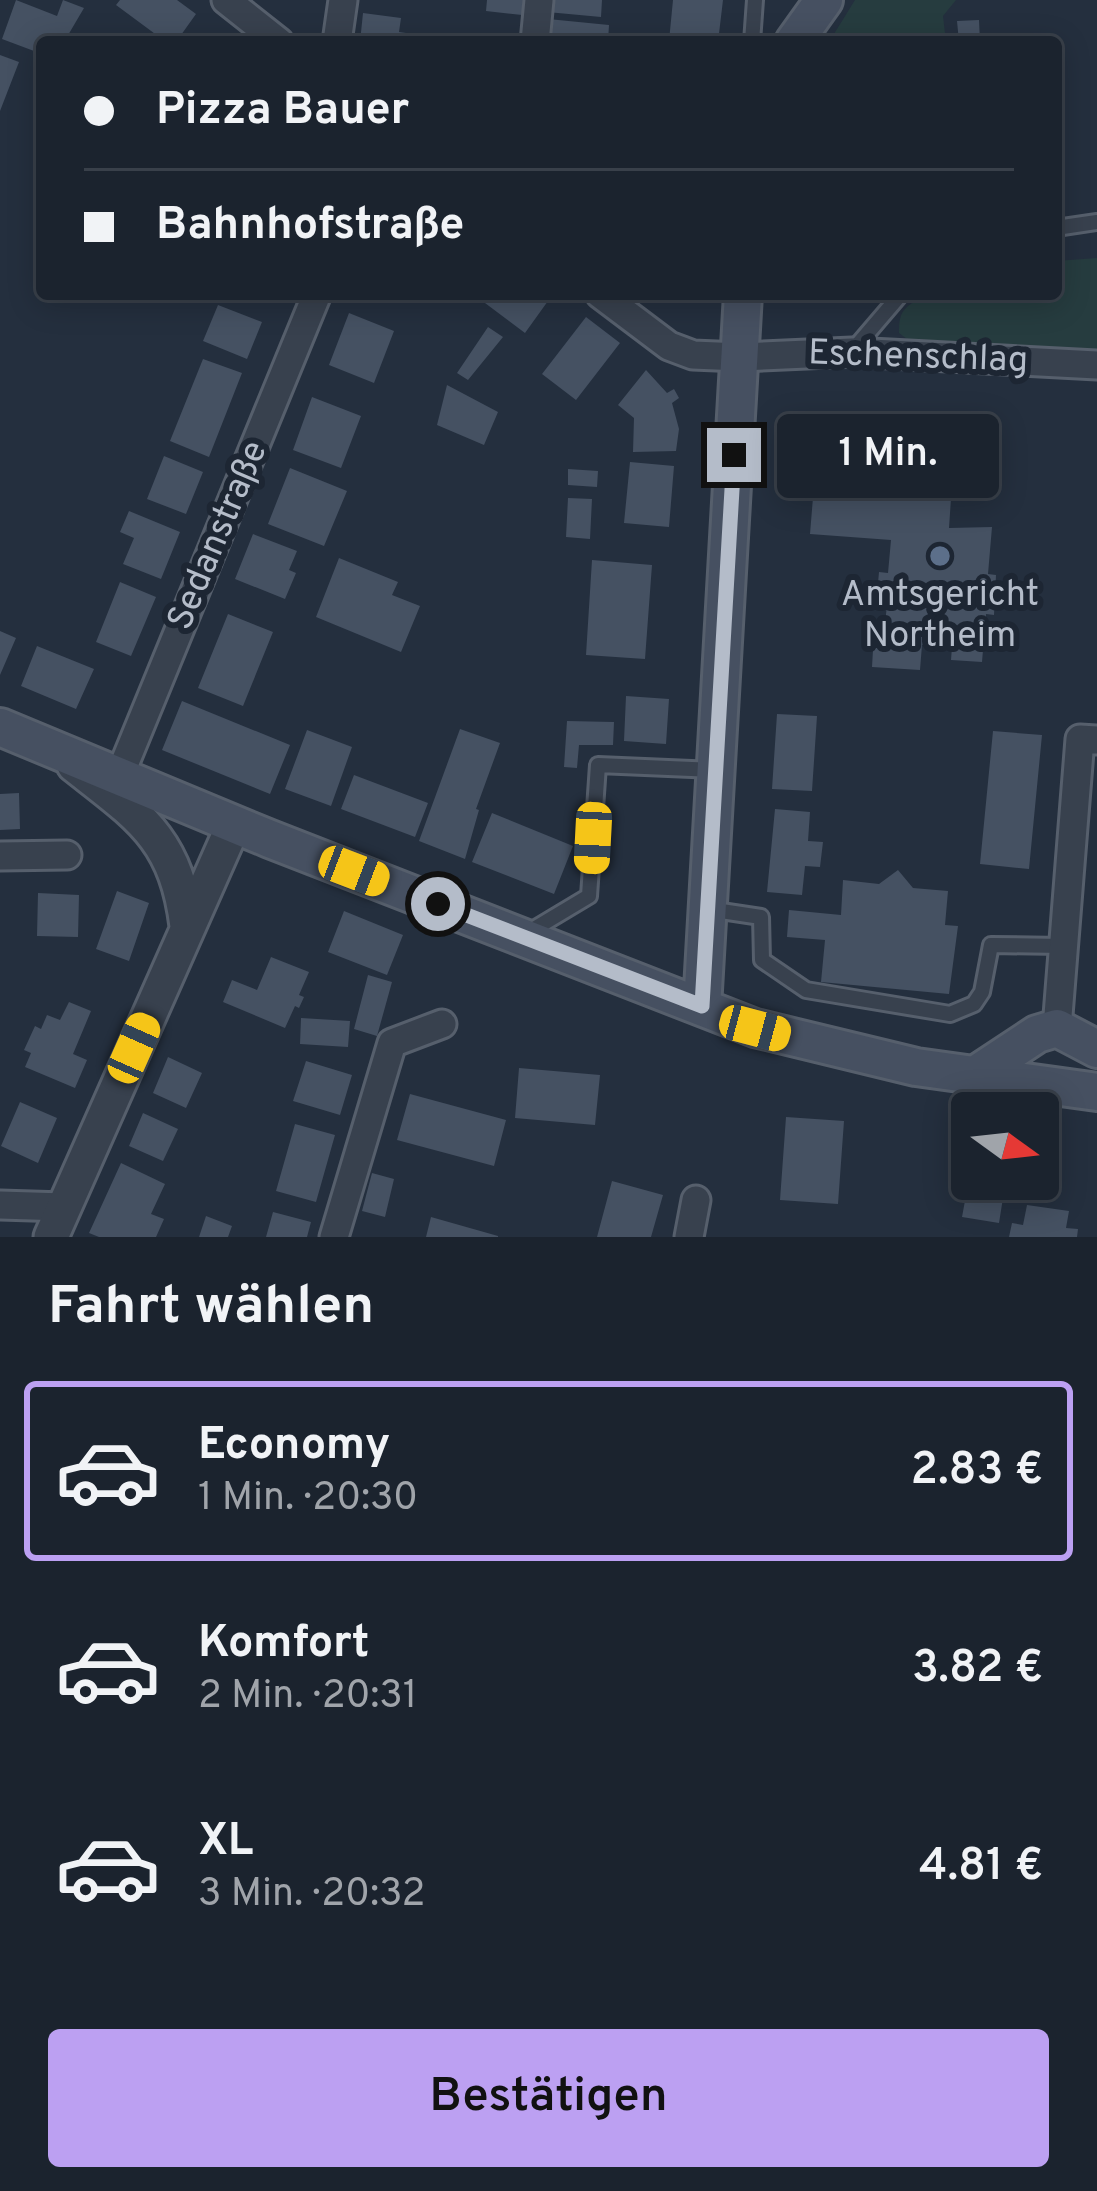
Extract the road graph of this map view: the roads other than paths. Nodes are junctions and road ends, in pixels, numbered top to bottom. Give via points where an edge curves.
1 (226, 0) edge
2 (343, 0) edge
3 (538, 0) edge
4 (755, 0) edge
5 (824, 0) edge
6 (271, 36) edge
7 (339, 36) edge
8 (535, 36) edge
9 (752, 36) edge
10 (798, 36) edge
11 (1097, 222) edge
12 (1062, 227) edge
13 (315, 300) edge
14 (608, 300) edge
15 (743, 300) edge
16 (896, 300) edge
17 (852, 352) junction
18 (740, 357) junction
19 (1097, 365) edge
20 (0, 727) edge
21 (1097, 740) edge
22 (54, 749) junction
23 (715, 770) junction
24 (119, 777) junction
25 (234, 824) junction
26 (67, 855) dead end
27 (0, 856) edge
28 (706, 909) junction
29 (187, 928) junction
30 (522, 936) junction
31 (1063, 946) junction
32 (702, 1006) junction
33 (442, 1024) dead end
34 (1057, 1028) junction
35 (1097, 1049) edge
36 (916, 1067) junction
37 (975, 1075) junction
38 (1097, 1092) edge
39 (1097, 1117) edge
40 (696, 1200) dead end
41 (0, 1205) edge
42 (58, 1222) edge
43 (334, 1237) edge
44 (688, 1237) edge

1 - 6 street
2 - 7 street
3 - 8 street
4 - 9 lane
5 - 10 main road
11 - 12 lane
13 - 24 street, Sedanstraße
14 - 18 street, Eschenschlag via 669,346
15 - 18 main road
16 - 17 lane
17 - 18 street, Eschenschlag
17 - 19 street, Eschenschlag
18 - 23 main road
20 - 22 main road
21 - 31 street via 1080,739
22 - 24 main road
22 - 29 street via 160,841 179,875
23 - 28 main road
23 - 30 lane via 598,765 589,896
24 - 25 main road
25 - 29 street
25 - 30 main road
26 - 27 street
28 - 31 lane via 761,917 762,959 806,990 950,1014 982,992 991,945
28 - 32 main road
29 - 42 street
30 - 32 main road
31 - 34 street
32 - 36 main road via 755,1028
33 - 43 street via 392,1043
34 - 35 main road
34 - 37 main road
36 - 37 main road
36 - 39 main road via 1024,1106
37 - 38 main road
40 - 44 street
41 - 42 street

